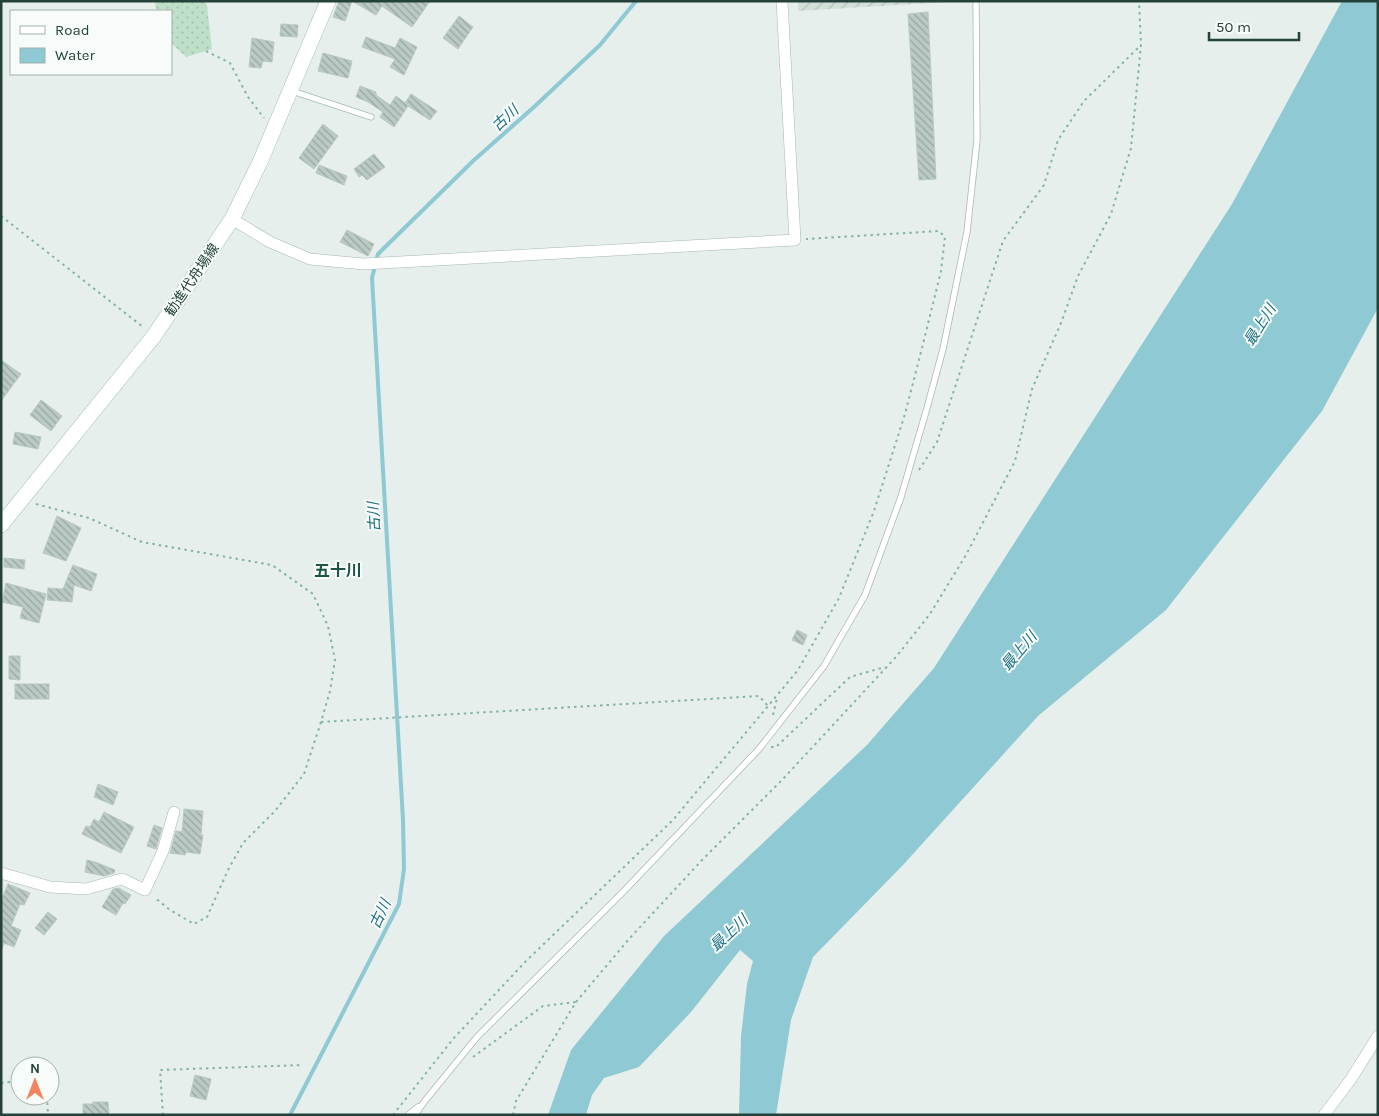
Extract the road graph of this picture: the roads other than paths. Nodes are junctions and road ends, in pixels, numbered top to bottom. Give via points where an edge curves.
1 (328, 1) edge
2 (782, 1) edge
3 (976, 1) edge
4 (290, 91) junction
5 (371, 116) dead end
6 (232, 219) junction
7 (1, 525) edge
8 (174, 812) dead end
9 (1, 873) edge
10 (1378, 1036) edge
11 (424, 1102) junction
12 (408, 1115) edge
13 (415, 1115) edge
14 (1324, 1115) edge

1 - 4 main road, 勧進代舟場線
2 - 6 street via 795,240 364,264 310,259 270,242
3 - 11 lane via 977,140 967,232 943,349 927,408 901,497 865,595 824,666 759,750 624,891 477,1037
4 - 5 lane
4 - 6 main road, 勧進代舟場線
6 - 7 main road, 勧進代舟場線 via 154,336
8 - 9 street via 163,851 145,890 122,879 86,888 50,887
10 - 14 street
11 - 12 lane
11 - 13 lane

